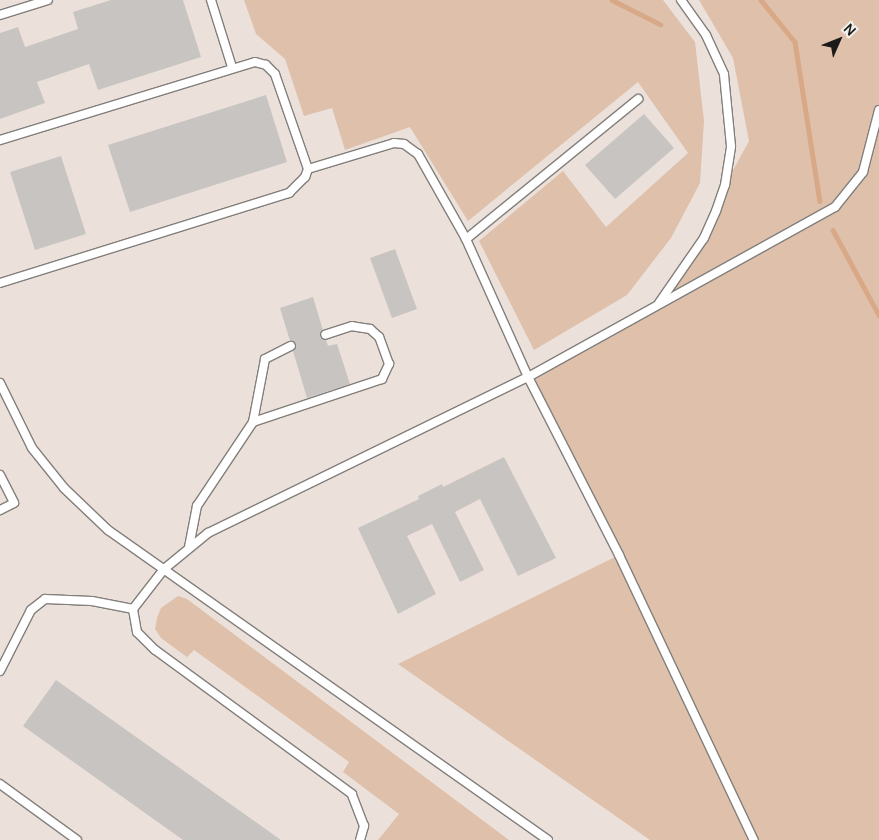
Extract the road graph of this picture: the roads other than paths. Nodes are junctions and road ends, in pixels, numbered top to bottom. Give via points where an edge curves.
1 (48, 0) edge
2 (211, 0) edge
3 (681, 0) edge
4 (0, 15) edge
5 (232, 67) junction
6 (638, 99) dead end
7 (879, 110) edge
8 (0, 140) edge
9 (308, 169) junction
10 (466, 240) junction
11 (0, 283) edge
12 (658, 304) junction
13 (325, 335) dead end
14 (292, 346) dead end
15 (528, 377) junction
16 (0, 382) edge
17 (253, 422) junction
18 (0, 475) edge
19 (0, 510) edge
20 (189, 547) junction
21 (164, 569) junction
22 (133, 609) junction
23 (0, 671) edge
24 (0, 784) edge
25 (76, 840) edge
26 (360, 840) edge
27 (548, 840) edge
28 (754, 840) edge

1 - 4 lane
2 - 5 lane
3 - 12 lane via 706,35 724,74 731,146 725,185 704,238
5 - 8 lane
5 - 9 lane via 254,62 266,65 275,74
6 - 10 lane
7 - 12 lane via 863,172 835,207
9 - 10 lane via 394,143 404,144 418,154
9 - 11 lane via 305,177 288,193
10 - 15 lane
12 - 15 lane
13 - 17 lane via 352,326 370,329 379,336 389,364 382,379
14 - 17 lane via 265,359
15 - 20 lane via 208,534
15 - 28 lane via 619,556
16 - 21 lane via 32,448 64,488 108,530
17 - 20 lane via 198,506
18 - 19 lane via 14,503
20 - 21 lane
21 - 22 lane
21 - 27 lane
22 - 23 lane via 92,601 44,599 31,610
22 - 26 lane via 137,632 155,650 352,794 364,826
24 - 25 lane

